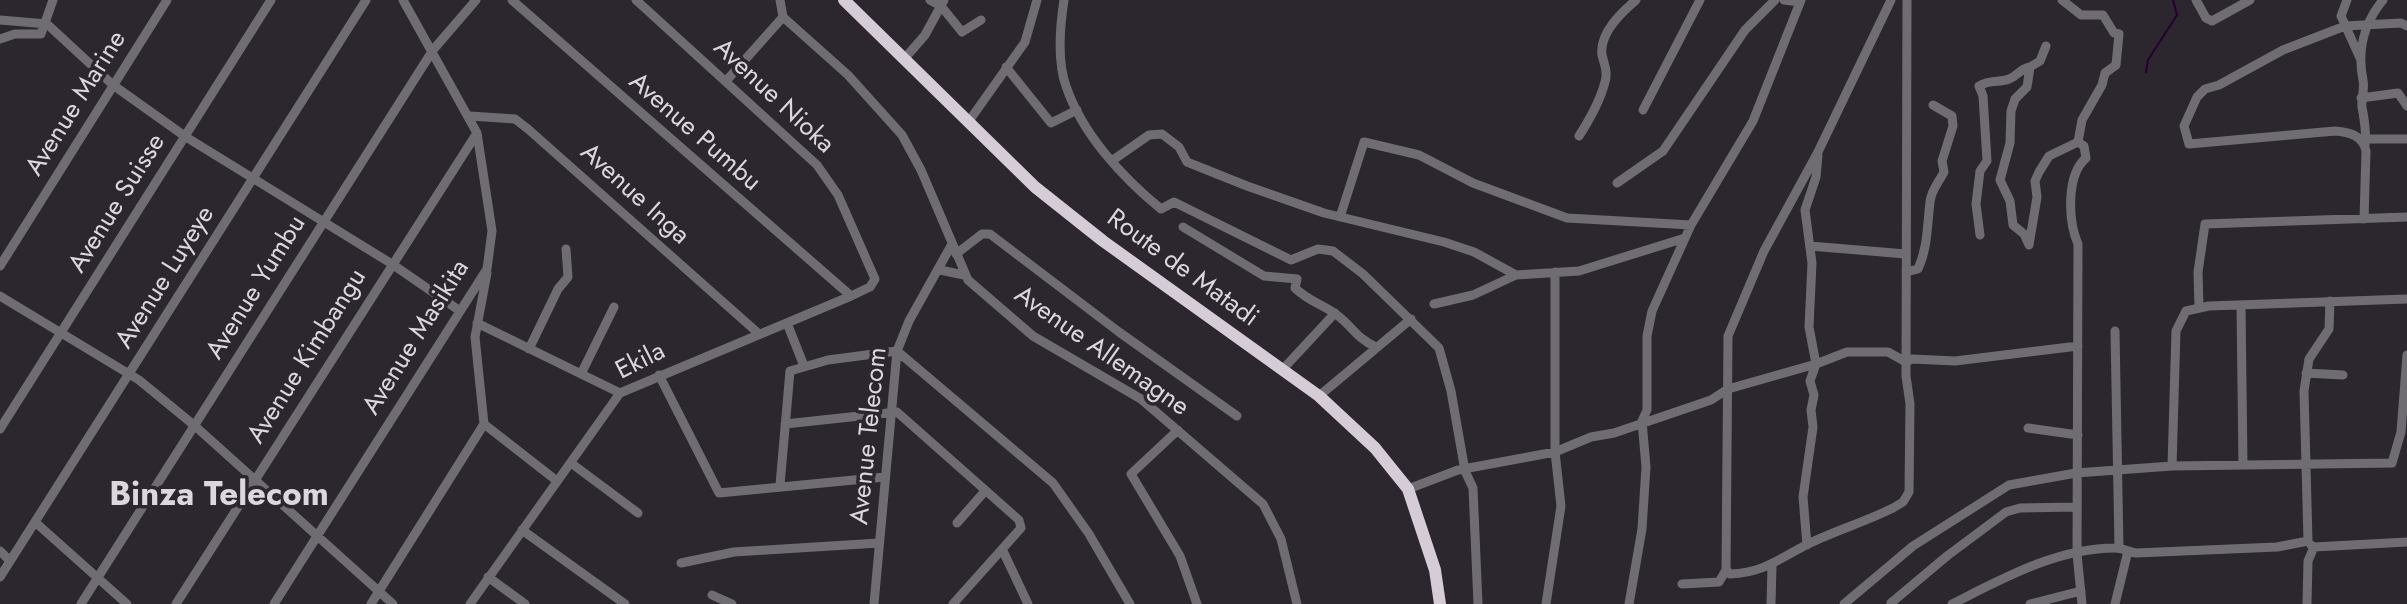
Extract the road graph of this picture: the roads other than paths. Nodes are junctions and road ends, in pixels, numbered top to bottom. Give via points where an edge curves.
1 (53, 0) edge
2 (167, 0) edge
3 (271, 0) edge
4 (366, 0) edge
5 (403, 0) edge
6 (477, 0) edge
7 (512, 0) edge
8 (636, 0) edge
9 (780, 0) edge
10 (844, 0) edge
11 (930, 0) edge
12 (1037, 0) edge
13 (1064, 0) edge
14 (1636, 0) edge
15 (1700, 0) edge
16 (1775, 0) edge
17 (1784, 0) edge
18 (1891, 0) edge
19 (1907, 0) edge
20 (2062, 0) edge
21 (2196, 0) edge
22 (2250, 0) edge
23 (2347, 0) edge
24 (2384, 0) edge
25 (1801, 1) edge
26 (943, 3) edge
27 (783, 17) junction
28 (0, 20) edge
29 (981, 20) dead end
30 (2367, 23) junction
31 (47, 24) junction
32 (2345, 26) junction
33 (2407, 26) edge
34 (0, 39) edge
35 (2046, 46) dead end
36 (433, 50) junction
37 (905, 58) junction
38 (2360, 58) junction
39 (1006, 67) junction
40 (2030, 67) junction
41 (727, 80) junction
42 (113, 86) junction
43 (2361, 98) junction
44 (1933, 105) dead end
45 (2407, 106) edge
46 (1077, 110) junction
47 (1643, 110) dead end
48 (470, 116) junction
49 (969, 121) junction
50 (477, 133) junction
51 (186, 136) junction
52 (1578, 136) dead end
53 (2407, 139) edge
54 (2363, 141) junction
55 (2078, 142) junction
56 (1818, 152) junction
57 (1113, 160) junction
58 (254, 177) junction
59 (1616, 183) dead end
60 (1340, 217) junction
61 (2407, 217) edge
62 (2364, 219) junction
63 (324, 222) junction
64 (1691, 225) junction
65 (1183, 227) dead end
66 (1980, 235) dead end
67 (1685, 237) junction
68 (952, 244) junction
69 (1810, 246) junction
70 (566, 249) dead end
71 (956, 254) junction
72 (1906, 254) junction
73 (393, 264) junction
74 (0, 265) edge
75 (487, 269) junction
76 (940, 270) junction
77 (1555, 272) junction
78 (1906, 272) junction
79 (964, 275) junction
80 (1516, 275) junction
81 (875, 279) joint
82 (0, 296) edge
83 (850, 296) junction
84 (2407, 299) edge
85 (2330, 301) junction
86 (1434, 304) dead end
87 (2241, 306) junction
88 (614, 307) dead end
89 (2199, 307) junction
90 (460, 311) junction
91 (1335, 313) junction
92 (1411, 318) junction
93 (477, 323) junction
94 (787, 323) junction
95 (2115, 331) dead end
96 (758, 333) junction
97 (61, 334) junction
98 (2078, 346) junction
99 (1376, 347) junction
100 (529, 349) junction
101 (897, 351) junction
102 (2407, 355) edge
103 (1906, 362) junction
104 (1816, 364) junction
105 (804, 366) junction
106 (1283, 369) junction
107 (2306, 373) junction
108 (581, 374) junction
109 (659, 375) junction
110 (2343, 375) dead end
111 (130, 376) junction
112 (1728, 389) junction
113 (620, 393) junction
114 (1319, 396) junction
115 (892, 410) junction
116 (1237, 416) dead end
117 (1642, 421) junction
118 (484, 424) junction
119 (785, 424) junction
120 (195, 426) junction
121 (2028, 428) dead end
122 (0, 429) edge
123 (1178, 430) junction
124 (2404, 433) edge
125 (2078, 435) junction
126 (1555, 453) junction
127 (570, 463) junction
128 (2243, 465) junction
129 (2172, 466) junction
130 (2304, 466) junction
131 (2118, 470) junction
132 (1465, 471) junction
133 (2076, 473) junction
134 (885, 477) junction
135 (255, 481) junction
136 (557, 481) junction
137 (780, 485) junction
138 (1408, 489) junction
139 (985, 491) junction
140 (2076, 507) junction
141 (638, 513) dead end
142 (35, 522) junction
143 (957, 523) dead end
144 (522, 530) junction
145 (317, 537) junction
146 (2407, 542) edge
147 (879, 543) junction
148 (2311, 544) junction
149 (1807, 545) junction
150 (2124, 550) junction
151 (0, 551) edge
152 (1003, 551) junction
153 (2077, 554) junction
154 (10, 561) junction
155 (681, 563) dead end
156 (1772, 566) junction
157 (1726, 570) junction
158 (0, 577) edge
159 (488, 577) junction
160 (97, 578) junction
161 (1682, 583) dead end
162 (2081, 591) junction
163 (379, 592) junction
164 (712, 595) dead end
165 (1891, 603) edge
166 (80, 604) edge
167 (127, 604) edge
168 (176, 604) edge
169 (274, 604) edge
170 (371, 604) edge
171 (393, 604) edge
172 (470, 604) edge
173 (525, 604) edge
174 (625, 604) edge
175 (732, 604) edge
176 (874, 604) edge
177 (953, 604) edge
178 (1028, 604) edge
179 (1130, 604) edge
180 (1197, 604) edge
181 (1297, 604) edge
182 (1440, 604) edge
183 (1478, 604) edge
184 (1546, 604) edge
185 (1629, 604) edge
186 (1771, 604) edge
187 (1844, 604) edge
188 (1952, 604) edge
189 (2030, 604) edge
190 (2082, 604) edge
191 (2115, 604) edge
192 (2307, 604) edge

1 - 31 street
2 - 42 street, Avenue Marine
3 - 51 street, Avenue Suisse
4 - 58 street, Avenue Luyeye
5 - 36 street, Avenue Masikita
6 - 36 street, Avenue Yumbu
7 - 83 street, Avenue Pumbu
8 - 41 street, Avenue Nioka
9 - 27 street
10 - 37 highway, Route de Matadi
11 - 26 street
12 - 39 street via 1025,42
13 - 46 street via 1063,76
14 - 52 street via 1617,17 1607,36 1602,53 1606,79
15 - 47 street
16 - 59 street via 1745,30 1664,151
17 - 25 street
18 - 56 street
19 - 72 street
20 - 55 street via 2081,15 2103,15 2119,34 2116,65 2105,73 2082,120
21 - 22 street via 2212,22
23 - 32 street via 2341,16
24 - 30 street
25 - 64 street via 1753,121
26 - 29 street via 962,32
26 - 37 street
27 - 41 street
27 - 68 street, Avenue Allemagne via 848,75 902,135
28 - 31 street
30 - 32 street
30 - 33 street
30 - 38 street
31 - 34 street via 38,36 15,34
31 - 42 street
32 - 38 street
32 - 54 street via 2283,50 2205,89 2184,126 2189,144 2335,131 2355,134
35 - 40 street via 2040,61
36 - 48 street, Avenue Masikita
36 - 63 street, Avenue Yumbu
37 - 49 highway, Route de Matadi
38 - 43 street
39 - 46 street via 1051,123
39 - 49 street
40 - 55 street via 2027,87 2011,111 2010,143 2000,180 2010,201 2013,225 2029,245 2039,172 2049,156
40 - 66 street via 2007,80 1979,86 1987,162 1980,171 1976,204
41 - 81 street, Avenue Nioka via 827,178
42 - 51 street
42 - 74 street, Avenue Marine
43 - 45 street via 2398,93
43 - 54 street
44 - 78 street via 1952,116 1953,126 1943,155 1944,172 1930,202 1927,248 1918,270
46 - 57 street
48 - 50 street, Avenue Masikita
48 - 96 street, Avenue Inga via 515,119
49 - 106 highway, Route de Matadi via 1069,215
50 - 73 street, Avenue Kimbangu
50 - 75 street, Avenue Masikita via 492,232
51 - 58 street
51 - 97 street, Avenue Suisse
53 - 54 street
54 - 62 street
55 - 98 street via 2084,146 2086,158 2070,188 2078,244
56 - 69 street via 1816,177 1805,210
56 - 112 street via 1764,251 1728,336
57 - 60 street via 1149,135 1162,134 1179,147 1187,162
57 - 92 street via 1161,209 1174,202 1291,260 1318,248 1333,251
58 - 63 street
58 - 111 street, Avenue Luyeye
60 - 64 street via 1364,142 1419,155 1473,183 1567,218
60 - 80 street via 1444,242
61 - 62 street
62 - 89 street via 2205,224 2198,272
63 - 73 street
63 - 120 street, Avenue Yumbu
64 - 67 street
65 - 91 street via 1264,275 1297,279 1295,288 1308,300
67 - 77 street via 1578,271
67 - 117 street via 1652,311 1647,336 1647,410
68 - 71 street, Avenue Allemagne
68 - 76 street, Avenue Telecom
69 - 72 street
69 - 104 street via 1809,327
70 - 100 street via 568,277
71 - 79 street, Avenue Allemagne
71 - 116 street via 982,234 990,234
72 - 78 street
73 - 90 street
73 - 135 street, Avenue Kimbangu
75 - 90 street, Avenue Masikita
75 - 93 street
76 - 79 street
76 - 101 street, Avenue Telecom
77 - 80 street
77 - 126 street
78 - 103 street
79 - 123 street, Avenue Allemagne via 1033,336 1141,399
80 - 86 street via 1473,295
81 - 83 street, Ekila via 870,287
82 - 97 street
83 - 94 street, Ekila
84 - 85 street
85 - 87 street
85 - 107 street via 2329,329 2309,359
87 - 89 street
87 - 128 street
88 - 108 street
89 - 129 street via 2186,311 2176,331
90 - 145 street, Avenue Masikita
91 - 99 street via 1357,338
91 - 106 street
92 - 99 street
92 - 132 street via 1443,355
93 - 100 street
93 - 118 street via 475,360
94 - 96 street, Ekila
94 - 105 street
95 - 131 street
96 - 109 street, Ekila
97 - 111 street
97 - 122 street, Avenue Suisse
98 - 103 street via 1955,361
98 - 125 street
99 - 114 street
100 - 108 street
101 - 105 street
101 - 115 street, Avenue Telecom
101 - 179 street via 1053,483
102 - 124 street
103 - 104 street via 1878,350 1847,352
103 - 149 street via 1910,404 1907,497 1864,522
104 - 112 street
104 - 149 street via 1810,381 1813,427 1803,497
105 - 119 street via 790,371 787,378
106 - 114 highway, Route de Matadi
107 - 110 street
107 - 130 street
108 - 113 street
109 - 113 street, Ekila
109 - 137 street via 719,493
111 - 120 street
111 - 142 street, Avenue Luyeye
112 - 117 street via 1711,400
112 - 157 street
113 - 127 street, Ekila
114 - 138 highway, Route de Matadi via 1367,440
115 - 119 street
115 - 134 street, Avenue Telecom
115 - 139 street
117 - 126 street
117 - 185 street via 1646,467 1642,529
118 - 136 street
118 - 163 street
119 - 137 street
120 - 135 street
120 - 160 street, Avenue Yumbu
121 - 125 street
123 - 180 street via 1130,474 1180,556
123 - 181 street, Avenue Allemagne via 1268,511 1287,559
124 - 130 street via 2392,463
125 - 133 street
126 - 132 street
126 - 184 street via 1560,524
127 - 136 street, Ekila
127 - 141 street
128 - 129 street
128 - 130 street
129 - 131 street
130 - 148 street
131 - 133 street
131 - 150 street
132 - 138 street
132 - 183 street via 1473,488
133 - 140 street
133 - 187 street via 2000,489 1913,546
134 - 137 street
134 - 147 street, Avenue Telecom
135 - 145 street
135 - 168 street, Avenue Kimbangu
136 - 144 street, Ekila
138 - 182 highway, Route de Matadi via 1435,570
139 - 143 street
139 - 152 street via 1022,524
140 - 153 street
140 - 165 street via 2006,512
142 - 154 street, Avenue Luyeye
142 - 160 street
144 - 159 street, Ekila
144 - 174 street
145 - 163 street
145 - 169 street, Avenue Masikita
146 - 148 street
147 - 155 street via 734,552
147 - 176 street, Avenue Telecom
148 - 150 street
148 - 192 street
149 - 156 street
150 - 153 street
150 - 191 street
151 - 154 street
152 - 177 street
152 - 178 street
153 - 162 street
153 - 188 street via 2024,569
154 - 158 street, Avenue Luyeye
156 - 157 street via 1738,574
156 - 186 street
157 - 161 street via 1719,582
159 - 172 street, Ekila
159 - 173 street
160 - 166 street, Avenue Yumbu
160 - 167 street
162 - 189 street
162 - 190 street
163 - 170 street
163 - 171 street
164 - 175 street

